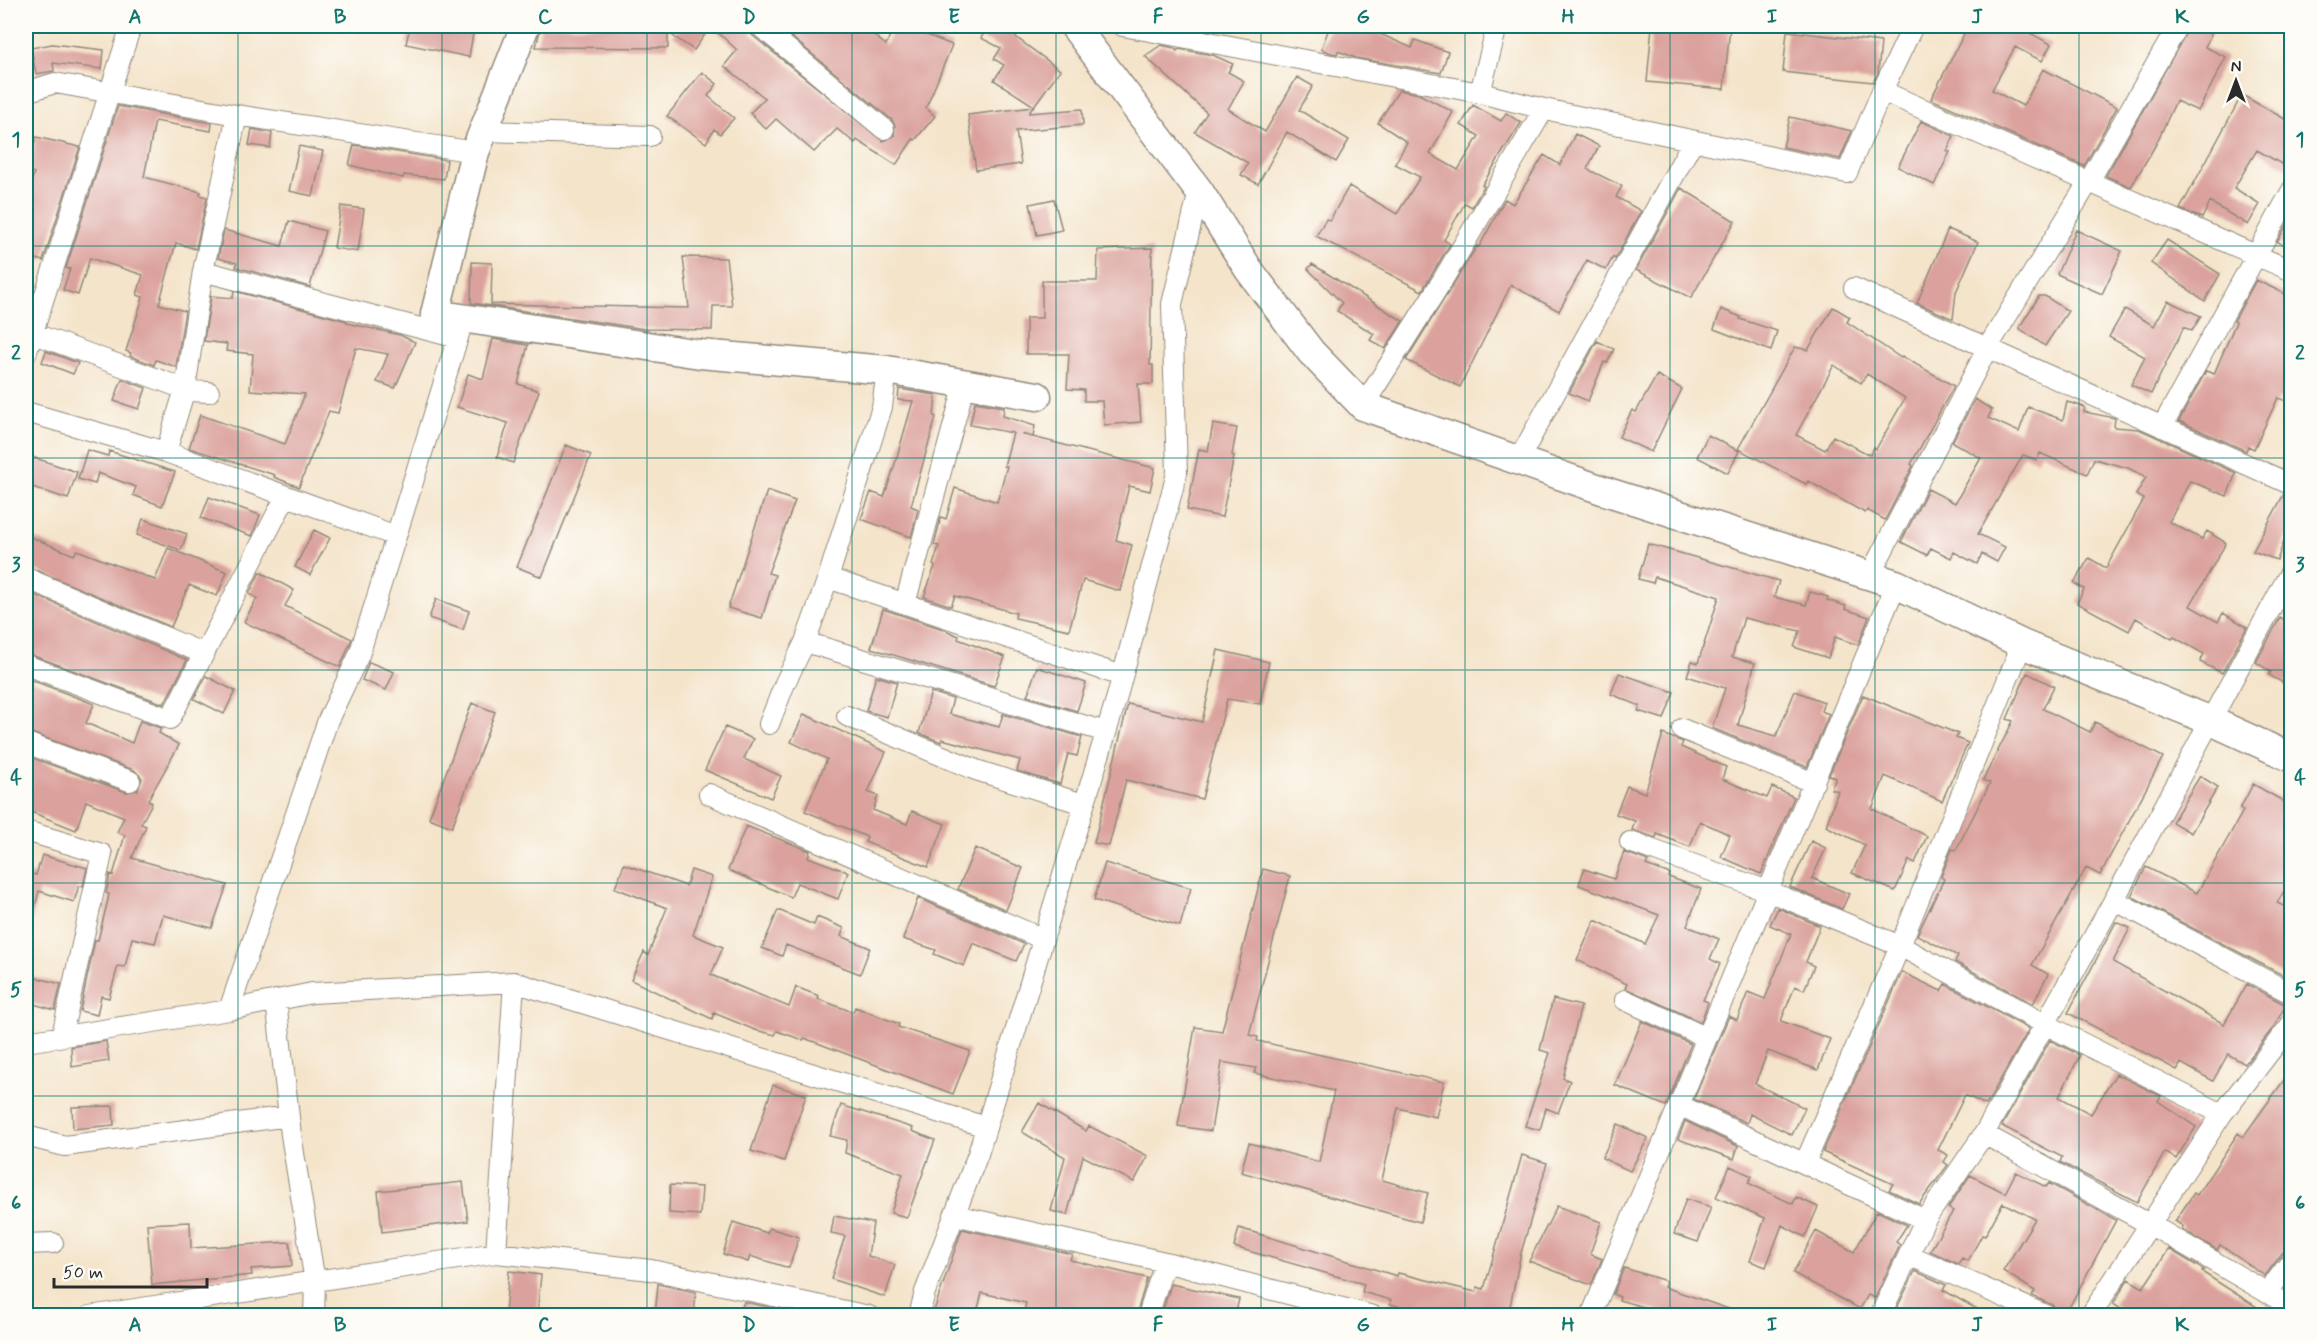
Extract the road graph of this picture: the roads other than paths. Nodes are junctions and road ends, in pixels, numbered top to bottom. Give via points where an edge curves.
1 (130, 26) edge
2 (525, 26) edge
3 (760, 26) edge
4 (1074, 26) edge
5 (1124, 26) edge
6 (1497, 26) edge
7 (1913, 26) edge
8 (2178, 26) edge
9 (109, 90) junction
10 (1882, 91) junction
11 (26, 92) edge
12 (1480, 93) junction
13 (1544, 109) junction
14 (237, 115) junction
15 (885, 129) dead end
16 (650, 136) dead end
17 (1694, 141) junction
18 (479, 142) junction
19 (2089, 181) junction
20 (2292, 190) edge
21 (1199, 191) junction
22 (2254, 255) junction
23 (203, 271) junction
24 (2292, 271) edge
25 (1854, 288) dead end
26 (461, 328) junction
27 (32, 333) junction
28 (1988, 347) junction
29 (26, 354) edge
30 (887, 370) junction
31 (965, 383) junction
32 (185, 389) junction
33 (209, 392) dead end
34 (1037, 396) dead end
35 (1364, 406) junction
36 (26, 412) edge
37 (2162, 427) junction
38 (166, 452) junction
39 (1518, 461) junction
40 (2292, 485) edge
41 (286, 495) junction
42 (396, 536) junction
43 (2292, 569) edge
44 (26, 578) edge
45 (828, 578) junction
46 (1882, 581) junction
47 (905, 604) junction
48 (805, 642) junction
49 (2022, 644) junction
50 (202, 653) junction
51 (26, 665) edge
52 (1122, 676) junction
53 (847, 716) dead end
54 (2209, 720) junction
55 (769, 724) dead end
56 (1682, 729) dead end
57 (1106, 732) junction
58 (26, 743) edge
59 (2292, 758) edge
60 (130, 781) dead end
61 (1814, 783) junction
62 (709, 794) dead end
63 (1083, 804) junction
64 (26, 831) edge
65 (1629, 842) dead end
66 (1768, 891) junction
67 (2114, 900) junction
68 (1044, 939) junction
69 (1900, 946) junction
70 (514, 982) junction
71 (2292, 994) edge
72 (276, 1000) junction
73 (1625, 1000) dead end
74 (229, 1010) junction
75 (2043, 1023) junction
76 (2292, 1023) edge
77 (62, 1035) junction
78 (1706, 1037) junction
79 (26, 1042) edge
80 (1678, 1105) junction
81 (2222, 1114) junction
82 (289, 1116) junction
83 (986, 1127) junction
84 (1984, 1134) junction
85 (26, 1136) edge
86 (1805, 1163) junction
87 (954, 1215) junction
88 (1925, 1220) junction
89 (2151, 1225) junction
90 (52, 1243) dead end
91 (26, 1244) edge
92 (496, 1253) junction
93 (1909, 1255) junction
94 (2292, 1260) edge
95 (1166, 1262) junction
96 (315, 1282) junction
97 (2267, 1293) junction
98 (2292, 1307) edge
99 (1367, 1315) edge
100 (90, 1316) edge
101 (314, 1316) edge
102 (869, 1316) edge
103 (919, 1316) edge
104 (1148, 1316) edge
105 (1591, 1316) edge
106 (1880, 1316) edge
107 (2047, 1316) edge
108 (2090, 1316) edge

1 - 9 street
2 - 18 main road
3 - 15 street
4 - 21 main road
5 - 12 street
6 - 12 street
7 - 10 street
8 - 19 street
9 - 11 street via 55,83
9 - 14 street
9 - 27 street
10 - 17 street via 1847,173
10 - 19 street
12 - 13 street
13 - 17 street
13 - 35 street
14 - 18 street
14 - 23 street
16 - 18 street
17 - 39 street
18 - 26 main road via 435,314
19 - 22 street
19 - 28 street
20 - 22 street
21 - 35 main road via 1249,270 1311,352
21 - 52 street via 1172,304 1177,473
22 - 24 street
22 - 37 street
23 - 26 street
23 - 32 street
25 - 28 street
26 - 30 main road
26 - 42 street
27 - 29 street
27 - 32 street
28 - 37 street
28 - 46 street
30 - 31 main road
30 - 45 street via 882,406
31 - 34 main road
31 - 47 street
32 - 33 street
32 - 38 street
35 - 39 main road
36 - 38 street
37 - 40 street
38 - 41 street
39 - 46 main road
41 - 42 street
41 - 50 street
42 - 74 street via 359,655 328,720
43 - 54 street
44 - 50 street
45 - 47 street
45 - 48 street
46 - 49 main road
46 - 61 street
47 - 52 street
48 - 55 street via 784,682
48 - 57 street
49 - 54 main road
49 - 69 street
50 - 51 street via 170,719
52 - 57 street
53 - 63 street via 976,771
54 - 59 main road
54 - 67 street
56 - 61 street
57 - 63 street
58 - 60 street
61 - 66 street
62 - 68 street
63 - 68 street
64 - 77 street via 102,854
65 - 66 street
66 - 69 street
66 - 78 street
67 - 71 street
67 - 75 street
68 - 83 street
69 - 75 street
69 - 86 street
70 - 72 street via 312,993
70 - 83 street
70 - 92 street
72 - 74 street
72 - 82 street
73 - 78 street
74 - 77 street
75 - 81 street
75 - 84 street
76 - 81 street
77 - 79 street
78 - 80 street
80 - 86 street
80 - 105 street
81 - 89 street
82 - 85 street via 64,1146
82 - 96 street
83 - 87 street
84 - 88 street
84 - 89 street
86 - 88 street
87 - 95 street
87 - 103 street
88 - 93 street
89 - 97 street
89 - 108 street
90 - 91 street
92 - 96 street
92 - 102 street via 651,1270
93 - 106 street
93 - 107 street
94 - 97 street
95 - 99 street
95 - 104 street
96 - 100 street
96 - 101 street
97 - 98 street

